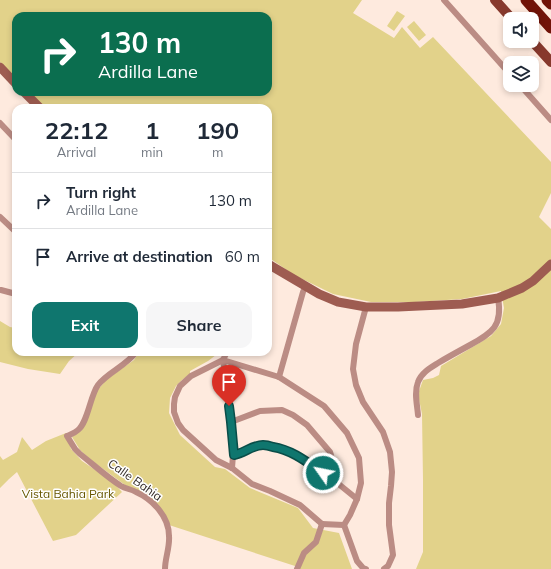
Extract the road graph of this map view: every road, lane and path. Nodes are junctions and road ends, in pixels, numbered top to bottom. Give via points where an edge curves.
1 (444, 0) edge
2 (495, 0) edge
3 (526, 0) edge
4 (547, 0) edge
5 (551, 4) edge
6 (506, 12) edge
7 (551, 28) edge
8 (538, 48) edge
9 (551, 62) edge
10 (503, 66) edge
11 (0, 67) edge
12 (12, 80) edge
13 (526, 92) edge
14 (28, 96) edge
15 (36, 104) edge
16 (551, 120) edge
17 (0, 123) edge
18 (12, 136) edge
19 (0, 217) edge
20 (12, 228) edge
21 (551, 264) edge
22 (272, 266) edge
23 (305, 287) junction
24 (1, 290) edge
25 (12, 293) edge
26 (498, 298) junction
27 (366, 307) junction
28 (133, 356) edge
29 (225, 356) edge
30 (223, 360) junction
31 (279, 377) junction
32 (418, 415) dead end
33 (231, 422) junction
34 (234, 455) junction
35 (232, 468) junction
36 (330, 477) junction
37 (357, 498) junction
38 (322, 524) junction
39 (344, 525) junction
40 (165, 569) edge
41 (297, 569) edge
42 (366, 569) edge
43 (384, 569) edge

1 - 10 street
2 - 6 main road
3 - 7 highway
4 - 5 highway
8 - 9 main road
11 - 12 street
13 - 16 street
14 - 15 street
17 - 18 street
19 - 20 street
21 - 26 street via 533,281
22 - 23 street
23 - 27 street via 338,302
23 - 31 street
24 - 25 street
26 - 27 street via 462,304
26 - 32 street via 498,320 491,332 421,375 416,387
27 - 43 street via 356,344 353,369 356,386 363,402 383,432 390,452 392,472 389,526 393,555
28 - 40 street, Calle Bahia via 103,379 91,400 80,430 67,436 80,454 122,486 142,495 157,507 164,517 169,536
29 - 30 street
30 - 31 street
30 - 33 street
30 - 35 street via 191,376 180,386 175,397 174,412 183,430 216,460
31 - 37 street via 324,406 347,433 359,458 361,483
33 - 34 street
33 - 36 street via 260,411 282,410 293,415 307,425 330,452 335,473
34 - 35 street
34 - 36 street via 264,445 279,448 294,453
35 - 38 street via 252,484 300,505
36 - 37 street
37 - 39 street
38 - 39 street
38 - 41 street via 316,542 304,553
39 - 42 street via 357,561

